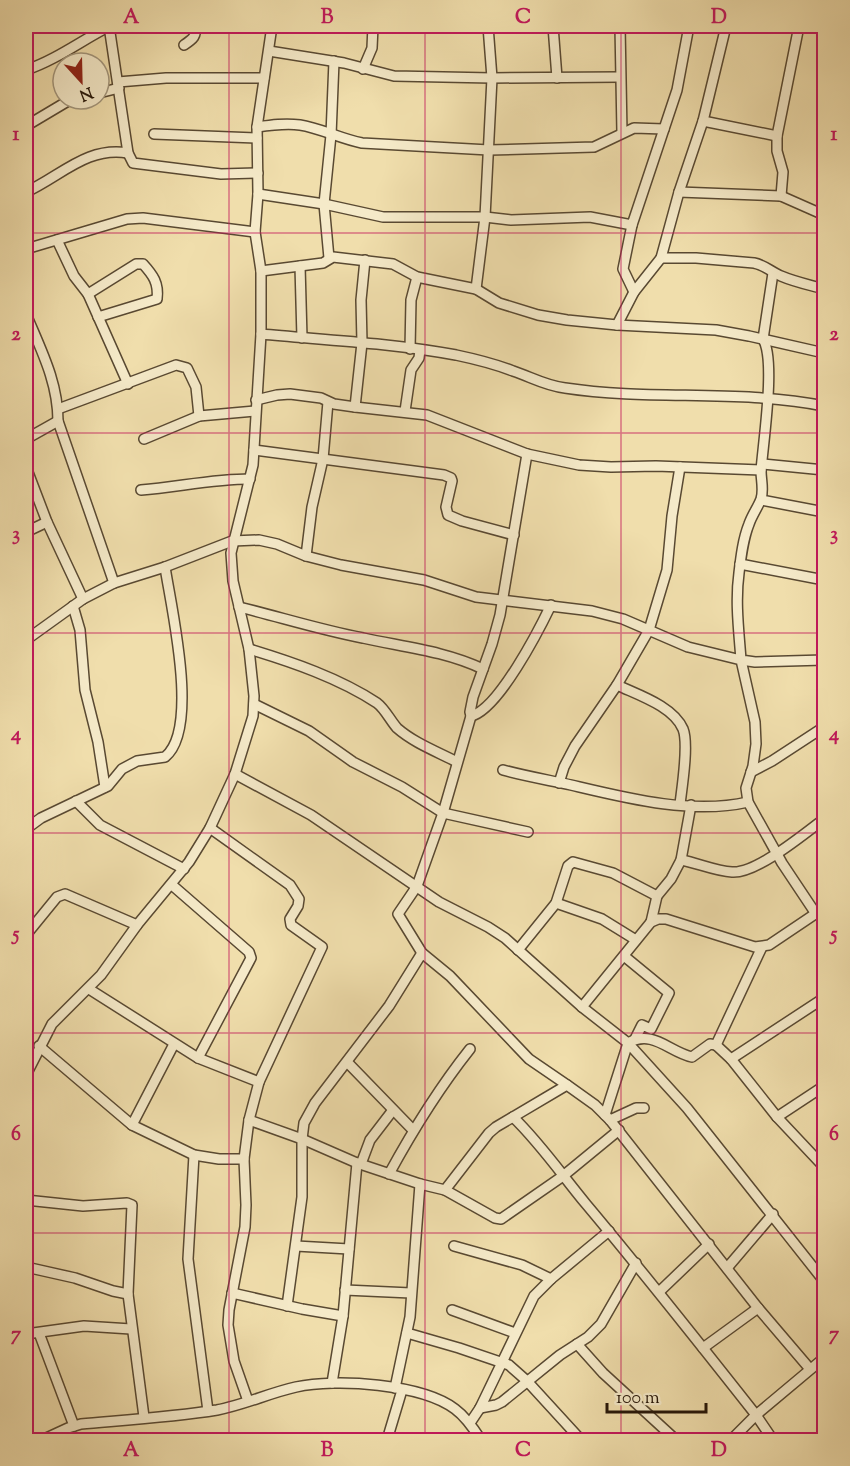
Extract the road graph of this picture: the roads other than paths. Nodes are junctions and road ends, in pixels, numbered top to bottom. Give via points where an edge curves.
1 (109, 26) edge
2 (195, 26) edge
3 (272, 26) edge
4 (373, 26) edge
5 (488, 26) edge
6 (553, 26) edge
7 (620, 26) edge
8 (689, 26) edge
9 (726, 26) edge
10 (799, 26) edge
11 (184, 45) dead end
12 (269, 51) junction
13 (334, 61) junction
14 (363, 69) junction
15 (26, 70) edge
16 (620, 77) junction
17 (264, 78) junction
18 (492, 78) junction
19 (557, 78) junction
20 (119, 85) junction
21 (111, 88) edge
22 (51, 111) edge
23 (703, 121) junction
24 (26, 126) edge
25 (664, 129) junction
26 (257, 132) junction
27 (154, 134) dead end
28 (622, 134) junction
29 (331, 135) junction
30 (777, 136) junction
31 (489, 150) junction
32 (128, 153) junction
33 (258, 173) junction
34 (26, 192) edge
35 (679, 192) junction
36 (258, 194) junction
37 (781, 196) junction
38 (324, 204) junction
39 (825, 215) edge
40 (485, 217) junction
41 (632, 225) junction
42 (255, 232) junction
43 (57, 240) junction
44 (26, 249) edge
45 (328, 258) junction
46 (661, 258) junction
47 (364, 260) junction
48 (300, 266) junction
49 (261, 271) junction
50 (773, 273) junction
51 (417, 276) junction
52 (477, 288) junction
53 (825, 289) edge
54 (634, 292) junction
55 (88, 294) junction
56 (26, 314) edge
57 (98, 317) junction
58 (617, 325) junction
59 (261, 334) junction
60 (303, 338) junction
61 (763, 339) junction
62 (362, 343) junction
63 (410, 348) junction
64 (420, 350) junction
65 (825, 353) edge
66 (128, 384) junction
67 (768, 397) junction
68 (256, 400) junction
69 (328, 402) junction
70 (825, 406) edge
71 (355, 407) junction
72 (58, 409) junction
73 (255, 411) junction
74 (405, 411) junction
75 (200, 416) junction
76 (58, 421) junction
77 (26, 439) edge
78 (144, 439) dead end
79 (254, 450) junction
80 (527, 454) junction
81 (323, 459) junction
82 (26, 467) edge
83 (680, 467) junction
84 (762, 467) junction
85 (825, 470) edge
86 (250, 479) junction
87 (141, 490) dead end
88 (761, 500) junction
89 (825, 512) edge
90 (46, 522) junction
91 (26, 532) edge
92 (514, 535) junction
93 (232, 542) junction
94 (306, 556) junction
95 (740, 564) junction
96 (165, 567) junction
97 (825, 580) edge
98 (114, 583) junction
99 (83, 599) junction
100 (502, 601) junction
101 (551, 605) junction
102 (73, 606) junction
103 (239, 606) junction
104 (649, 630) junction
105 (26, 640) edge
106 (249, 649) junction
107 (741, 660) junction
108 (825, 660) edge
109 (483, 669) junction
110 (617, 685) junction
111 (254, 704) junction
112 (471, 716) junction
113 (825, 727) edge
114 (458, 762) junction
115 (503, 770) dead end
116 (751, 772) junction
117 (235, 774) junction
118 (559, 783) junction
119 (105, 787) junction
120 (76, 801) junction
121 (748, 802) junction
122 (680, 804) junction
123 (691, 805) junction
124 (442, 813) junction
125 (825, 819) edge
126 (27, 824) edge
127 (210, 828) junction
128 (528, 832) dead end
129 (776, 853) junction
130 (681, 860) junction
131 (184, 869) junction
132 (172, 885) junction
133 (417, 886) junction
134 (657, 897) junction
135 (556, 903) junction
136 (825, 908) edge
137 (816, 914) junction
138 (651, 922) junction
139 (137, 925) junction
140 (26, 935) edge
141 (636, 940) junction
142 (762, 947) junction
143 (518, 950) junction
144 (422, 952) junction
145 (624, 956) junction
146 (89, 989) junction
147 (825, 998) edge
148 (582, 1007) junction
149 (631, 1041) junction
150 (174, 1044) junction
151 (716, 1045) junction
152 (39, 1046) junction
153 (470, 1049) dead end
154 (198, 1058) junction
155 (731, 1059) junction
156 (348, 1063) junction
157 (26, 1075) edge
158 (259, 1082) junction
159 (567, 1085) junction
160 (825, 1086) edge
161 (644, 1108) dead end
162 (393, 1110) junction
163 (513, 1117) junction
164 (608, 1117) junction
165 (777, 1117) junction
166 (249, 1120) junction
167 (132, 1125) junction
168 (413, 1130) junction
169 (619, 1130) junction
170 (302, 1139) junction
171 (194, 1155) junction
172 (244, 1159) junction
173 (359, 1163) junction
174 (825, 1167) edge
175 (389, 1174) junction
176 (563, 1176) junction
177 (420, 1184) junction
178 (445, 1190) junction
179 (26, 1200) edge
180 (773, 1214) junction
181 (609, 1231) junction
182 (709, 1244) junction
183 (296, 1246) junction
184 (454, 1246) dead end
185 (349, 1249) junction
186 (636, 1263) junction
187 (26, 1267) edge
188 (727, 1268) junction
189 (551, 1279) junction
190 (825, 1281) edge
191 (345, 1290) junction
192 (659, 1292) junction
193 (232, 1293) junction
194 (411, 1293) junction
195 (128, 1294) junction
196 (287, 1306) junction
197 (759, 1308) junction
198 (452, 1310) dead end
199 (343, 1316) junction
200 (131, 1329) junction
201 (39, 1333) junction
202 (407, 1333) junction
203 (515, 1333) junction
204 (26, 1334) edge
205 (577, 1344) junction
206 (704, 1348) junction
207 (825, 1358) edge
208 (501, 1362) junction
209 (810, 1369) junction
210 (527, 1381) junction
211 (332, 1383) junction
212 (398, 1389) junction
213 (248, 1401) junction
214 (480, 1408) junction
215 (208, 1411) junction
216 (756, 1415) junction
217 (144, 1417) junction
218 (470, 1423) junction
219 (74, 1426) junction
220 (476, 1438) edge
221 (42, 1440) edge
222 (387, 1440) edge
223 (581, 1440) edge
224 (676, 1440) edge
225 (731, 1440) edge
226 (772, 1440) edge

1 - 15 street
1 - 20 street
2 - 11 street via 194,38
3 - 12 street
4 - 14 street via 372,48
5 - 18 street
6 - 19 street
7 - 16 street
8 - 25 street via 677,90
9 - 23 street
10 - 30 street
12 - 13 street
12 - 17 street
13 - 14 street
13 - 29 street
14 - 18 street via 394,76
16 - 19 street
16 - 28 street
17 - 20 street via 166,78
17 - 26 street
18 - 19 street
18 - 31 street
20 - 21 street
20 - 32 street
22 - 24 street
23 - 30 street
23 - 35 street
25 - 28 street via 634,128
25 - 41 street
26 - 27 street
26 - 29 street via 279,124 298,124
26 - 33 street
28 - 31 street via 594,147
29 - 31 street via 362,143
29 - 38 street
30 - 37 street via 783,172
31 - 40 street
32 - 33 street via 133,163 139,164 221,174
32 - 34 street via 101,152 85,157
33 - 36 street
35 - 37 street
35 - 46 street
36 - 38 street
36 - 42 street
37 - 39 street
38 - 40 street via 383,217
38 - 45 street
40 - 41 street via 590,218
40 - 52 street
41 - 54 street via 623,269
42 - 43 street via 127,219
42 - 49 street
43 - 44 street
43 - 55 street via 74,276
45 - 47 street
45 - 48 street via 323,263
46 - 50 street via 754,263
46 - 54 street
47 - 51 street via 393,264
47 - 62 street
48 - 49 street
48 - 60 street
49 - 59 street
50 - 53 street
50 - 61 street
51 - 52 street
51 - 63 street via 411,300
52 - 58 street via 499,303 519,310
54 - 58 street
55 - 57 street
55 - 57 street via 136,264 143,264 154,277 159,289 157,299
56 - 72 street via 54,381
57 - 66 street
58 - 61 street via 703,329
59 - 60 street
59 - 68 street
60 - 62 street
61 - 65 street
61 - 67 street via 767,349
62 - 63 street
62 - 71 street
63 - 64 street
64 - 67 street via 483,361 564,388 629,394
64 - 74 street via 411,370
66 - 72 street
66 - 75 street via 182,365 196,387
67 - 70 street
67 - 84 street
68 - 69 street via 290,394
68 - 73 street
69 - 71 street
69 - 81 street
71 - 74 street
72 - 76 street
73 - 75 street
73 - 79 street
74 - 80 street via 427,415
75 - 78 street
76 - 77 street
76 - 98 street
79 - 81 street
79 - 86 street
80 - 83 street via 579,465
80 - 92 street
81 - 92 street via 444,475 452,481 448,515
81 - 94 street
82 - 90 street
83 - 84 street
83 - 104 street via 667,570
84 - 85 street
84 - 88 street
86 - 87 street
86 - 93 street
88 - 89 street
88 - 95 street via 750,522
90 - 91 street
90 - 99 street
92 - 100 street
93 - 94 street via 268,542
93 - 96 street
93 - 103 street via 233,581
94 - 100 street via 424,580
95 - 97 street
95 - 107 street via 737,612
96 - 98 street
96 - 119 street via 183,685 177,738 165,757 137,761 122,769
98 - 99 street
99 - 102 street
100 - 101 street
100 - 109 street
101 - 104 street via 592,611
101 - 112 street via 515,670 483,710
102 - 105 street
102 - 119 street via 80,630 84,690
103 - 106 street
103 - 109 street via 364,639 452,656
104 - 107 street via 688,647
104 - 110 street
106 - 111 street
106 - 114 street via 295,662 370,699 398,729
107 - 108 street
107 - 116 street via 755,722
109 - 112 street
110 - 118 street via 575,746
110 - 122 street via 662,707 682,729 685,741
111 - 117 street
111 - 124 street via 309,731 352,762
112 - 114 street
113 - 116 street
114 - 124 street
115 - 118 street
116 - 121 street via 746,788
117 - 127 street
117 - 133 street via 311,815
118 - 122 street via 615,797
119 - 120 street
120 - 126 street
120 - 131 street via 100,825
121 - 123 street
121 - 129 street
122 - 123 street
123 - 130 street
124 - 128 street
124 - 133 street
125 - 129 street
127 - 131 street
127 - 158 street via 290,885 299,899 291,925 322,947
129 - 130 street via 754,867 731,872
129 - 137 street
130 - 134 street
131 - 132 street
132 - 139 street
132 - 154 street via 249,952 251,958
133 - 143 street via 488,927
133 - 144 street via 398,914
134 - 135 street via 613,873 573,862 568,866
134 - 138 street
135 - 141 street via 602,919
135 - 143 street
136 - 137 street
137 - 142 street
138 - 141 street
138 - 142 street via 666,919
139 - 140 street via 64,894 57,897
139 - 146 street
141 - 145 street
142 - 151 street
143 - 148 street
144 - 156 street
144 - 159 street via 529,1059
145 - 148 street
145 - 149 street via 669,993 651,1029 642,1025
146 - 150 street
146 - 152 street via 52,1024
147 - 155 street
148 - 149 street
149 - 151 street via 653,1038 692,1057 710,1044
149 - 164 street
149 - 180 street
150 - 154 street
150 - 167 street
151 - 155 street
152 - 157 street
152 - 167 street
153 - 168 street
154 - 158 street
155 - 165 street
156 - 162 street
156 - 170 street via 309,1112
158 - 166 street
159 - 163 street
159 - 164 street
160 - 165 street
161 - 164 street
162 - 168 street
162 - 173 street via 370,1140
163 - 176 street
163 - 178 street via 489,1133
164 - 169 street
165 - 174 street
166 - 170 street
166 - 172 street
167 - 171 street
168 - 175 street
169 - 176 street
169 - 182 street
170 - 173 street
170 - 183 street via 302,1197
171 - 172 street
171 - 215 street via 188,1259
172 - 193 street via 245,1227
173 - 175 street
173 - 185 street
175 - 177 street
176 - 178 street via 501,1219
176 - 181 street
177 - 178 street
177 - 194 street
179 - 195 street via 83,1206 131,1203
180 - 188 street
180 - 190 street
181 - 186 street
181 - 189 street
182 - 188 street
182 - 192 street
183 - 185 street
183 - 196 street
184 - 189 street via 522,1265
185 - 191 street
186 - 192 street
186 - 205 street via 601,1324
187 - 195 street
188 - 197 street
189 - 203 street via 534,1296
191 - 194 street
191 - 199 street
192 - 206 street
193 - 196 street
193 - 213 street via 230,1341
194 - 202 street
195 - 200 street
196 - 199 street
197 - 206 street
197 - 209 street
198 - 203 street
199 - 211 street
200 - 201 street via 84,1326
200 - 217 street
201 - 204 street
201 - 219 street
202 - 208 street
202 - 212 street
203 - 208 street
205 - 210 street
205 - 224 street
206 - 216 street
207 - 209 street
208 - 210 street
208 - 214 street
209 - 216 street
210 - 214 street via 502,1402
210 - 223 street
211 - 212 street
211 - 213 street via 299,1386
212 - 218 street via 433,1396 456,1409
212 - 222 street
213 - 215 street
214 - 218 street
215 - 217 street
216 - 225 street
216 - 226 street
217 - 219 street
218 - 220 street
219 - 221 street

